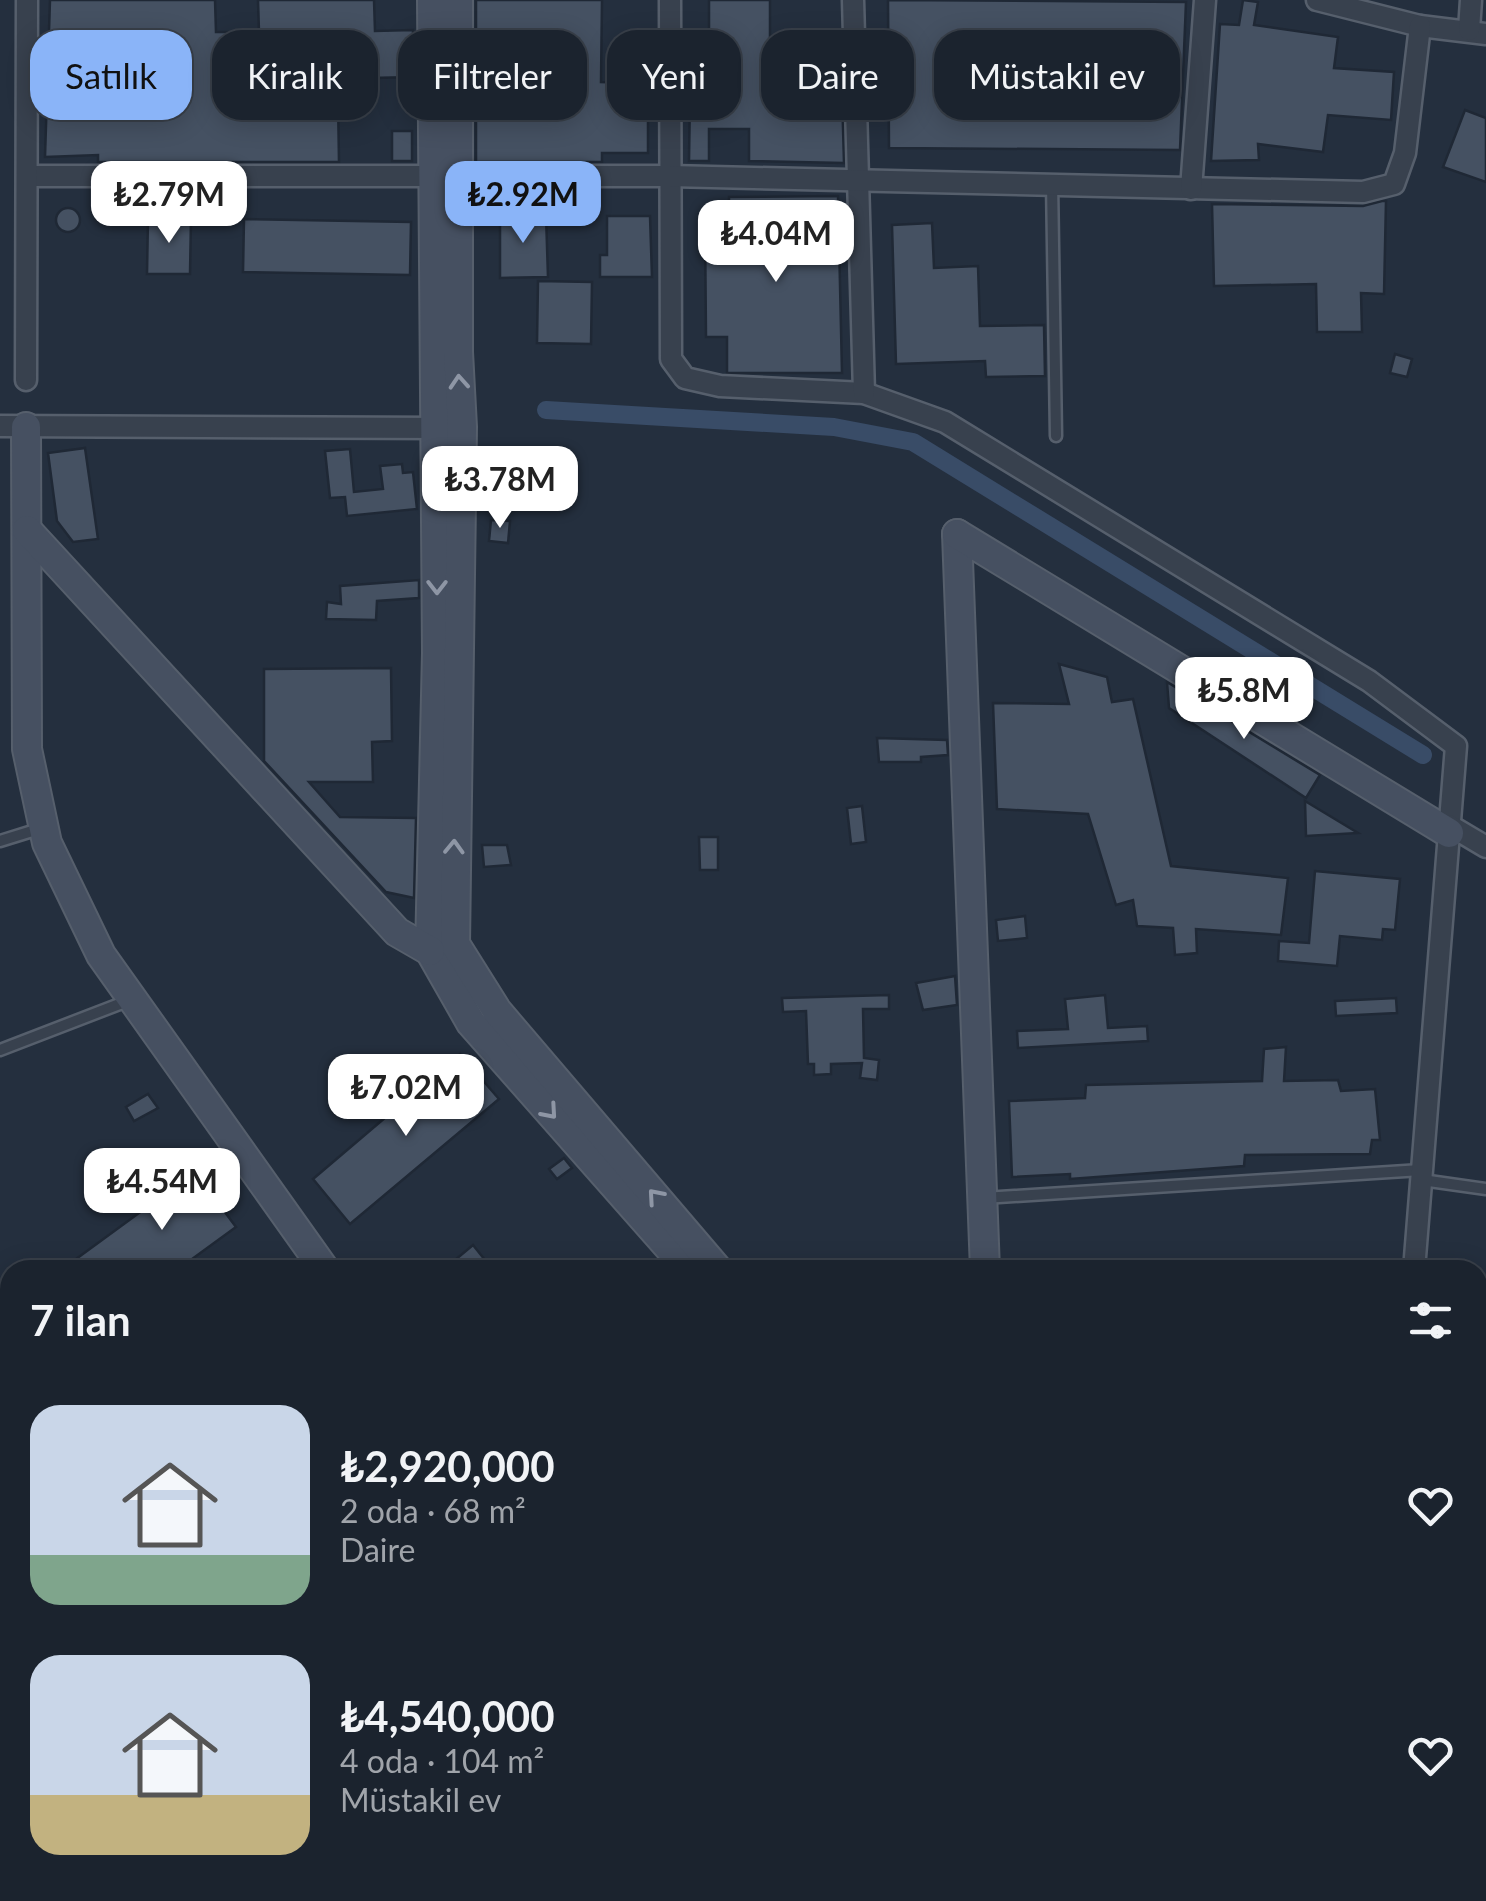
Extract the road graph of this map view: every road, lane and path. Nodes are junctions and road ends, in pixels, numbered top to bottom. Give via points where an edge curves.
1 (27, 0) edge
2 (432, 0) edge
3 (458, 0) edge
4 (670, 0) edge
5 (853, 0) edge
6 (1205, 0) edge
7 (1318, 0) edge
8 (1470, 0) edge
9 (1420, 26) junction
10 (1478, 32) edge
11 (29, 176) junction
12 (670, 176) junction
13 (859, 178) junction
14 (444, 179) junction
15 (1052, 181) junction
16 (1191, 189) junction
17 (26, 380) dead end
18 (864, 393) junction
19 (13, 427) edge
20 (449, 428) junction
21 (1056, 436) dead end
22 (26, 530) junction
23 (43, 827) junction
24 (1449, 829) junction
25 (0, 841) edge
26 (1486, 847) edge
27 (430, 951) junction
28 (132, 999) junction
29 (0, 1050) edge
30 (1421, 1175) junction
31 (1486, 1189) edge
32 (982, 1198) junction
33 (318, 1260) edge
34 (680, 1260) edge
35 (709, 1260) edge
36 (985, 1260) edge
37 (1415, 1260) edge

1 - 11 street
2 - 14 street
3 - 14 street
4 - 12 street
5 - 13 street
6 - 16 street
7 - 9 street
8 - 10 street
9 - 10 street
9 - 16 street via 1405,153 1394,184 1363,192
11 - 14 street
11 - 17 street
12 - 13 street
12 - 14 street
12 - 18 street via 671,359 684,378
13 - 15 street
13 - 18 street
14 - 20 street
15 - 16 street
15 - 21 lane
18 - 24 street via 945,422 1369,682 1442,735 1456,746
19 - 20 street
19 - 22 street
20 -> 27 street
35 -> 20 street via 497,1011 454,944
22 - 23 street via 27,749
22 - 27 street via 397,932
23 - 25 lane
23 - 28 street via 101,955
24 - 26 street
24 - 30 street
24 - 32 street via 957,534
27 -> 34 street via 470,1023
28 - 29 lane
28 - 33 street
30 - 31 lane
30 - 32 lane
30 - 37 street
32 - 36 street

